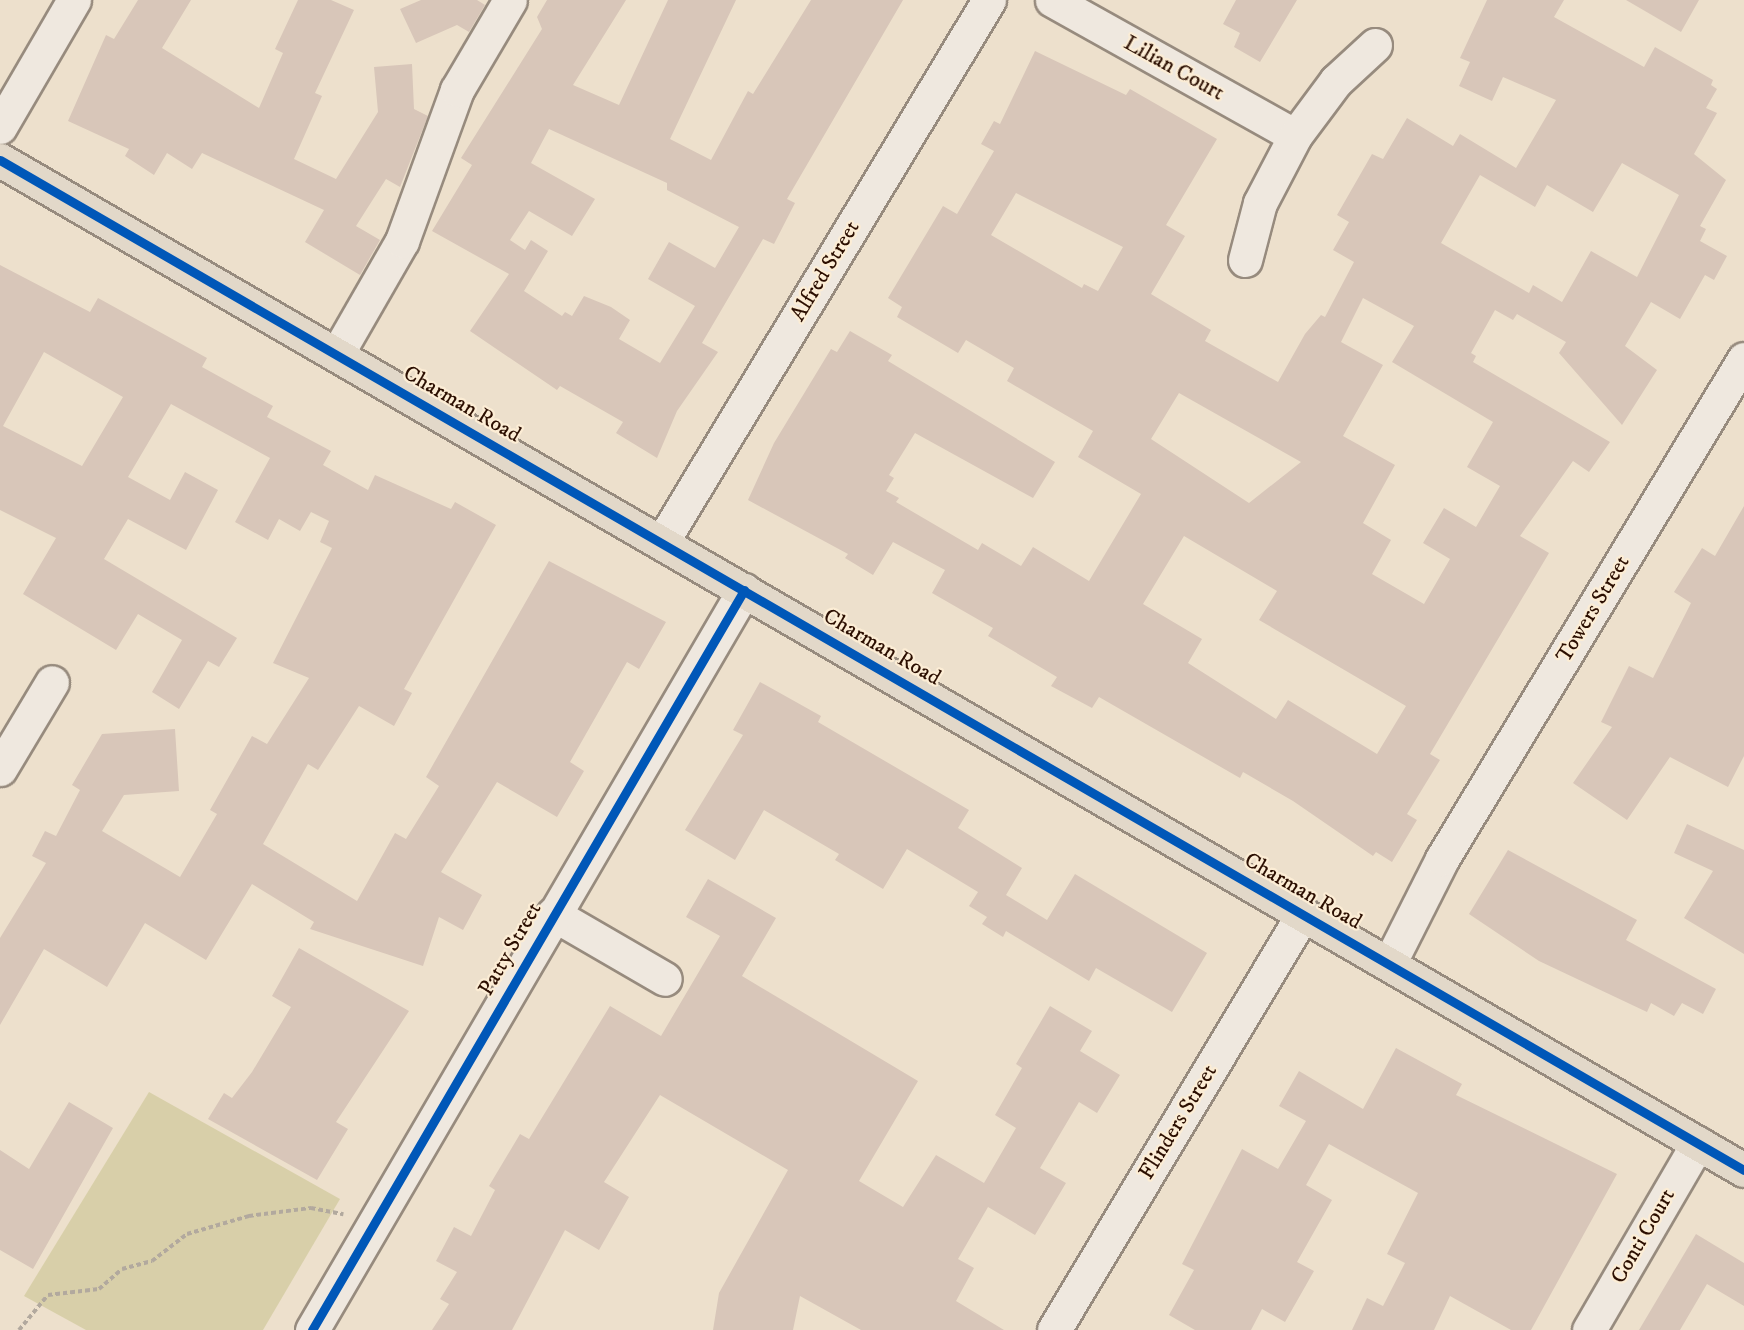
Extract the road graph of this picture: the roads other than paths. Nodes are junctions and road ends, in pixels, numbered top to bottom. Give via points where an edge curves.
1 (75, 0) edge
2 (510, 0) edge
3 (989, 0) edge
4 (1052, 0) edge
5 (1375, 45) dead end
6 (0, 127) edge
7 (1295, 136) junction
8 (0, 160) edge
9 (1245, 260) dead end
10 (337, 354) junction
11 (1744, 359) edge
12 (662, 542) junction
13 (744, 590) junction
14 (52, 682) dead end
15 (0, 769) edge
16 (553, 914) junction
17 (1303, 914) junction
18 (1381, 959) junction
19 (665, 979) dead end
20 (1698, 1143) junction
21 (1744, 1170) edge
22 (312, 1330) edge
23 (1054, 1330) edge
24 (1589, 1330) edge

1 - 6 street
2 - 10 street via 457,90 402,241
3 - 12 street, Alfred Street
4 - 7 street, Lilian Court
5 - 7 street via 1336,81
7 - 9 street via 1260,203
8 - 10 main road, Charman Road
10 - 12 main road, Charman Road
11 - 18 street, Towers Street
12 - 13 main road, Charman Road
13 - 16 street, Patty Street
13 - 17 main road, Charman Road
14 - 15 street
16 - 19 street
16 - 22 street, Patty Street
17 - 18 main road, Charman Road
17 - 23 street, Flinders Street
18 - 20 main road, Charman Road
20 - 21 main road, Charman Road
20 - 24 street, Conti Court

